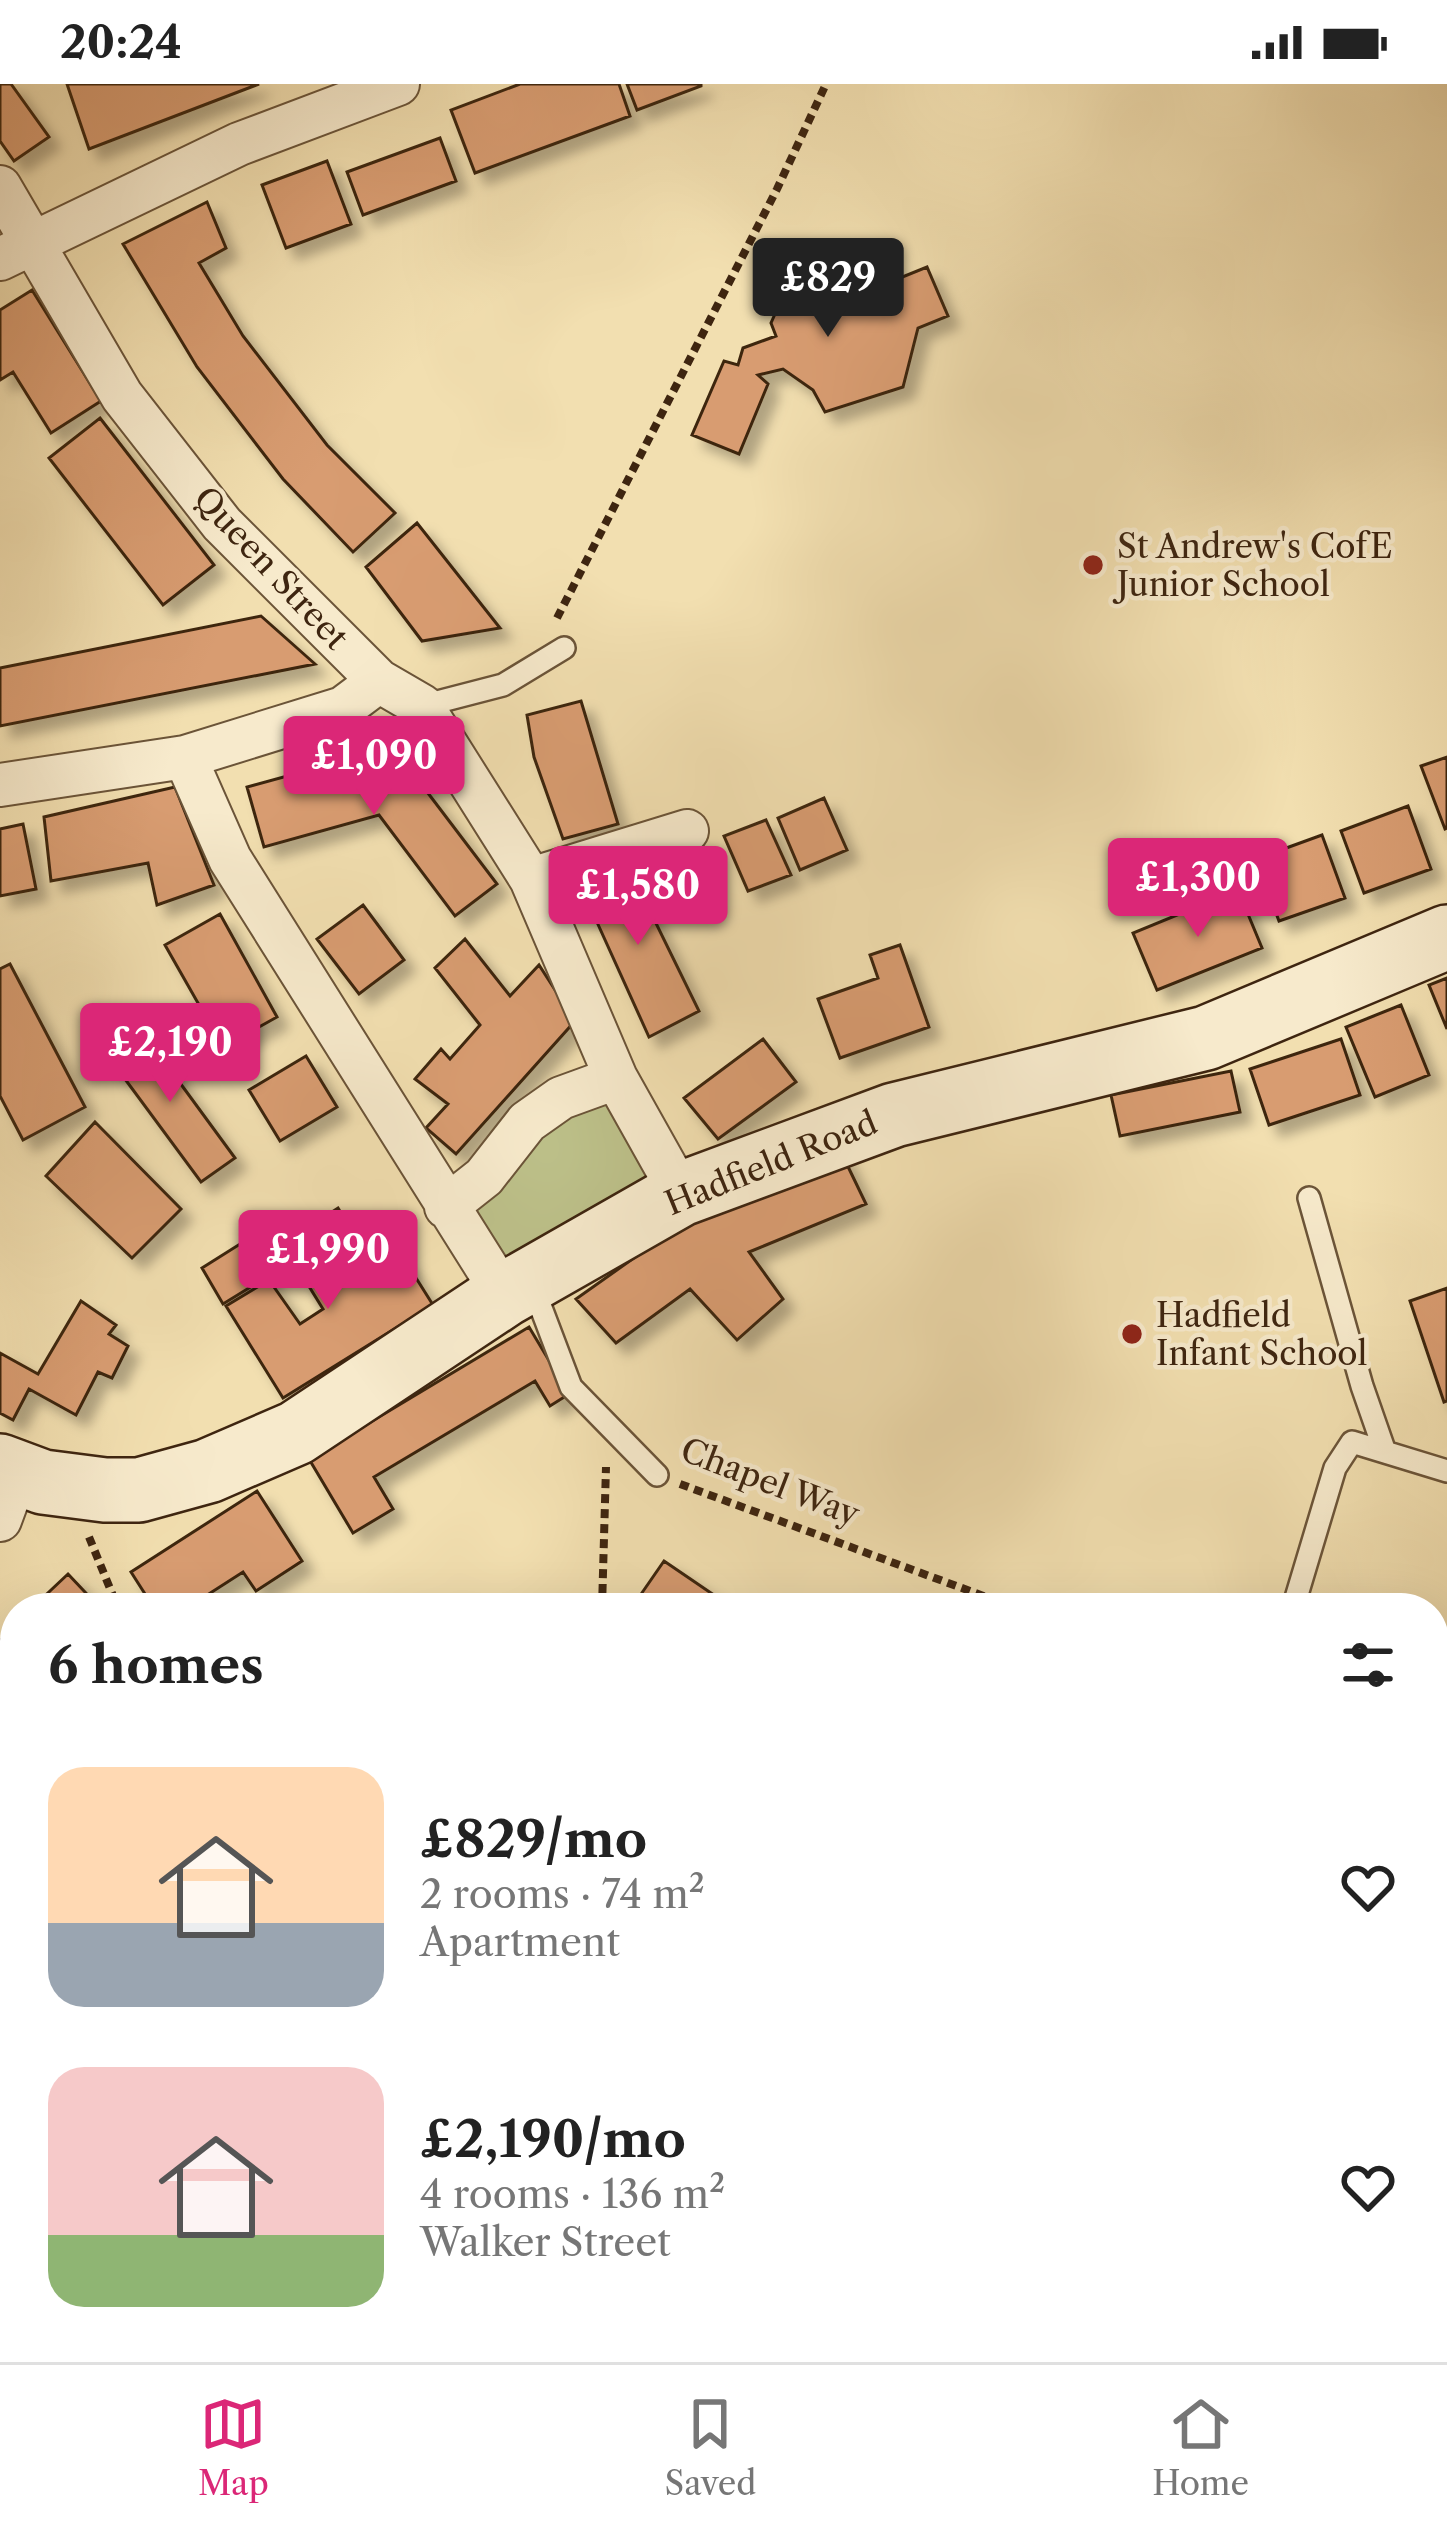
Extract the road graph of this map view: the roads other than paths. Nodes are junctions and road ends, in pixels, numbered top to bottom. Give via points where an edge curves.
1 (398, 84) edge
2 (0, 187) edge
3 (17, 250) edge
4 (564, 648) dead end
5 (379, 681) junction
6 (422, 706) junction
7 (185, 757) junction
8 (0, 785) edge
9 (687, 832) dead end
10 (531, 879) junction
11 (1447, 937) edge
12 (616, 1078) junction
13 (681, 1193) junction
14 (1310, 1198) dead end
15 (446, 1207) junction
16 (517, 1287) junction
17 (1385, 1453) junction
18 (1447, 1471) edge
19 (657, 1475) road end
20 (22, 1487) edge
21 (1298, 1593) edge

1 - 3 street via 239,144
2 - 3 street, Queen Street
3 - 5 street, Queen Street via 222,524
4 - 6 lane via 503,685
5 - 6 street, Queen Street
5 - 7 street via 343,708
6 - 10 street, Queen Street
7 - 8 street
7 - 15 street via 230,859
9 - 10 street
10 - 12 street, Queen Street
11 - 13 street, Hadfield Road via 1206,1038 894,1115
12 - 13 street, Queen Street
12 - 15 street via 561,1098 527,1122 484,1177
13 - 16 street, Hadfield Road
14 - 17 lane
15 - 16 street
16 - 19 lane, Chapel Way via 572,1387
16 - 20 street, Hadfield Road via 296,1433 208,1471 139,1490
17 - 18 lane
17 - 21 lane via 1352,1442 1335,1468

